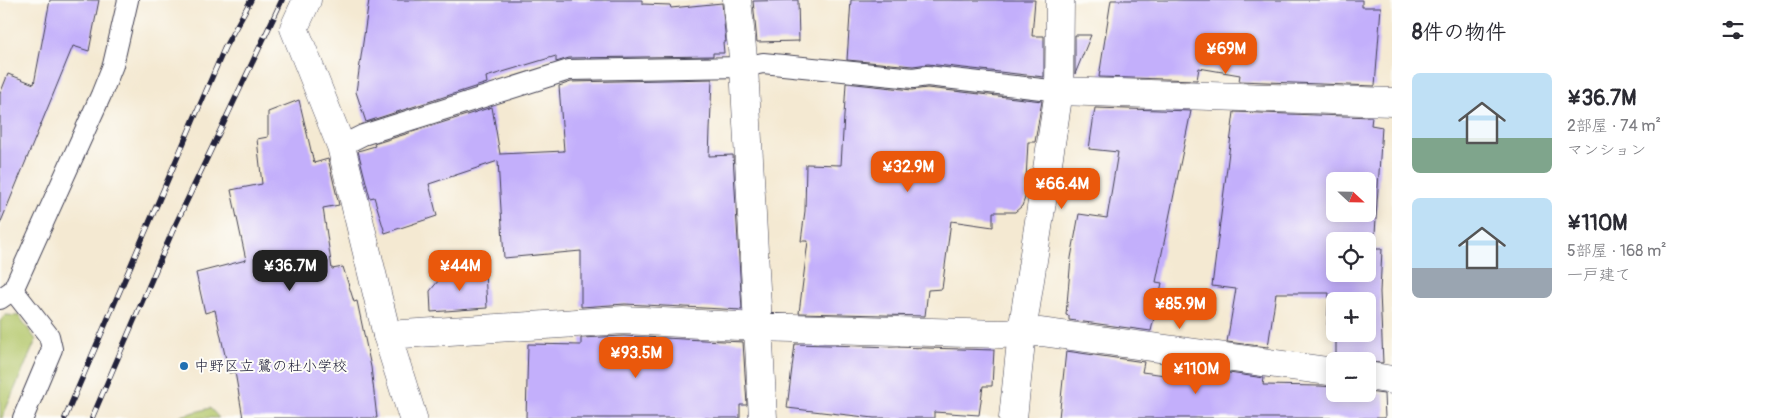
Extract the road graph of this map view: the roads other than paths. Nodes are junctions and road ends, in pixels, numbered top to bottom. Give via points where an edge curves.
1 (128, 0) edge
2 (307, 0) edge
3 (738, 0) edge
4 (1060, 0) edge
5 (744, 67) junction
6 (1059, 91) junction
7 (1392, 102) edge
8 (341, 146) junction
9 (6, 294) edge
10 (758, 327) junction
11 (1022, 332) junction
12 (387, 335) junction
13 (1326, 371) edge
14 (1376, 377) edge
15 (1392, 380) edge
16 (23, 418) edge
17 (413, 418) edge
18 (763, 418) edge
19 (1013, 418) edge

1 - 9 lane via 113,65 101,95
2 - 8 street via 294,28
3 - 5 street
4 - 6 street
5 - 6 lane via 763,63 913,78 927,76
5 - 8 lane via 569,70 363,135
5 - 10 street
6 - 7 street
6 - 11 street
8 - 12 street
9 - 16 lane via 49,336 52,349
10 - 11 street
10 - 12 street via 624,320
10 - 18 street
11 - 13 street
11 - 19 street
12 - 17 street
14 - 15 street

